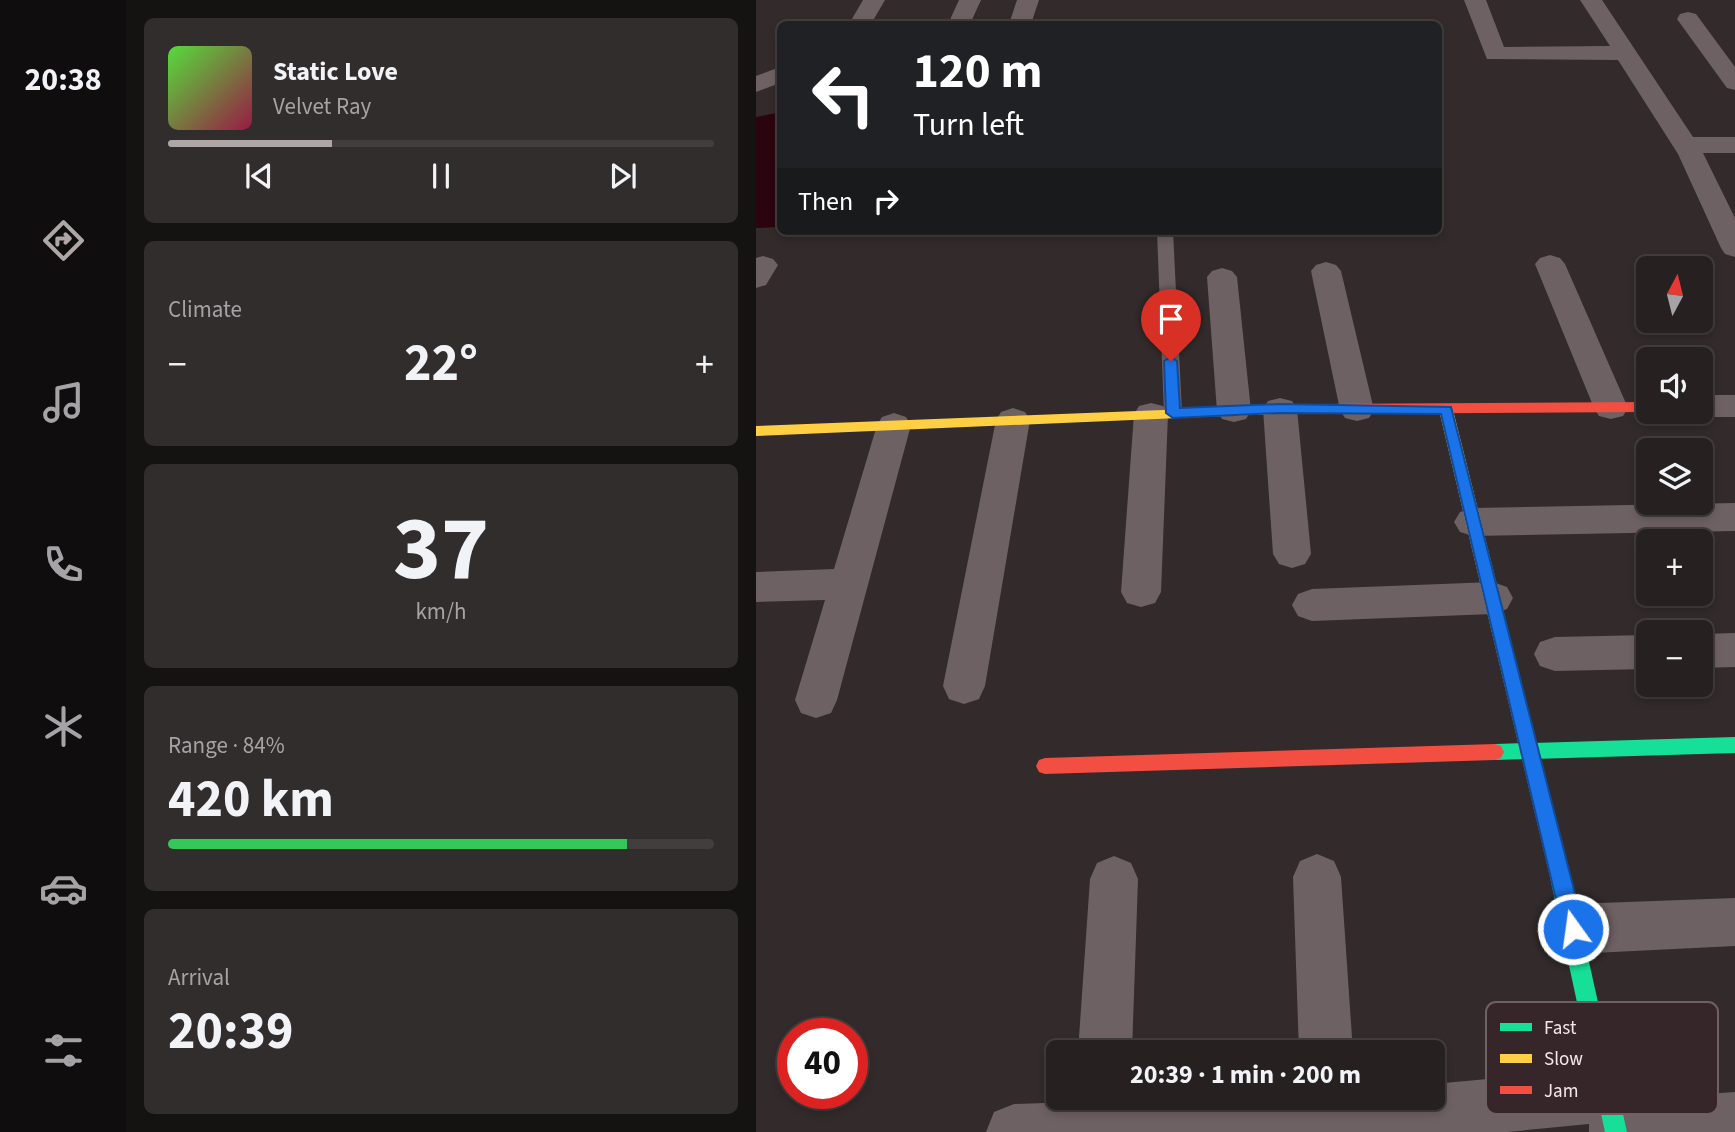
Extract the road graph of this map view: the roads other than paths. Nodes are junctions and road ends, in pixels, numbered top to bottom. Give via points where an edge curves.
1 (874, 0) edge
2 (970, 0) edge
3 (1028, 0) edge
4 (1475, 0) edge
5 (1591, 0) edge
6 (1688, 19) dead end
7 (862, 21) edge
8 (960, 21) edge
9 (1021, 21) edge
10 (1735, 44) edge
11 (1707, 45) junction
12 (1625, 54) junction
13 (777, 75) edge
14 (1735, 83) edge
15 (756, 85) edge
16 (1685, 145) junction
17 (1735, 145) edge
18 (1731, 232) edge
19 (1165, 235) edge
20 (1550, 264) dead end
21 (1326, 271) dead end
22 (1222, 277) dead end
23 (1713, 406) edge
24 (1735, 406) edge
25 (1636, 407) edge
26 (1611, 408) junction
27 (1280, 409) junction
28 (1357, 410) junction
29 (1446, 410) junction
30 (1234, 411) junction
31 (1162, 414) junction
32 (1013, 420) junction
33 (894, 425) junction
34 (756, 431) edge
35 (1735, 517) edge
36 (1474, 522) junction
37 (1292, 554) dead end
38 (848, 584) junction
39 (756, 587) edge
40 (1141, 593) dead end
41 (1493, 598) junction
42 (1312, 605) dead end
43 (1735, 650) edge
44 (1713, 651) edge
45 (1636, 652) edge
46 (1555, 654) dead end
47 (964, 686) dead end
48 (816, 701) dead end
49 (1735, 746) edge
50 (1530, 753) junction
51 (1045, 766) dead end
52 (1317, 877) dead end
53 (1114, 879) dead end
54 (1735, 922) edge
55 (1573, 929) junction
56 (1588, 1002) edge
57 (1106, 1040) edge
58 (1325, 1040) edge
59 (1313, 1110) edge
60 (1361, 1110) edge
61 (1486, 1114) edge
62 (1487, 1114) edge
63 (1613, 1118) edge
64 (1735, 1120) edge
65 (1124, 1122) edge
66 (1014, 1132) edge

1 - 7 street
2 - 8 street
3 - 9 street
4 - 12 street via 1494,54
5 - 12 street
6 - 11 street
10 - 11 street
11 - 14 street
12 - 16 street
13 - 15 street
16 - 17 street
16 - 18 street via 1710,170
19 - 31 lane
20 - 26 street
21 - 28 street
22 - 30 street
23 - 24 street
25 - 26 street
26 - 29 street
27 - 28 street
27 - 30 street
27 - 37 street
28 - 29 street
29 - 36 street
30 - 31 street
31 - 32 street
31 - 40 street
32 - 33 street
32 - 47 street
33 - 34 street
33 - 38 street
35 - 36 street
36 - 41 street
38 - 39 street
38 - 48 street
41 - 42 street
41 - 50 street
43 - 44 street
45 - 46 street
49 - 50 street
50 - 51 street
50 - 55 street
52 - 58 street
53 - 57 street
54 - 55 street
55 - 56 street
59 - 65 street
60 - 61 street
62 - 63 street
63 - 64 street
65 - 66 street

